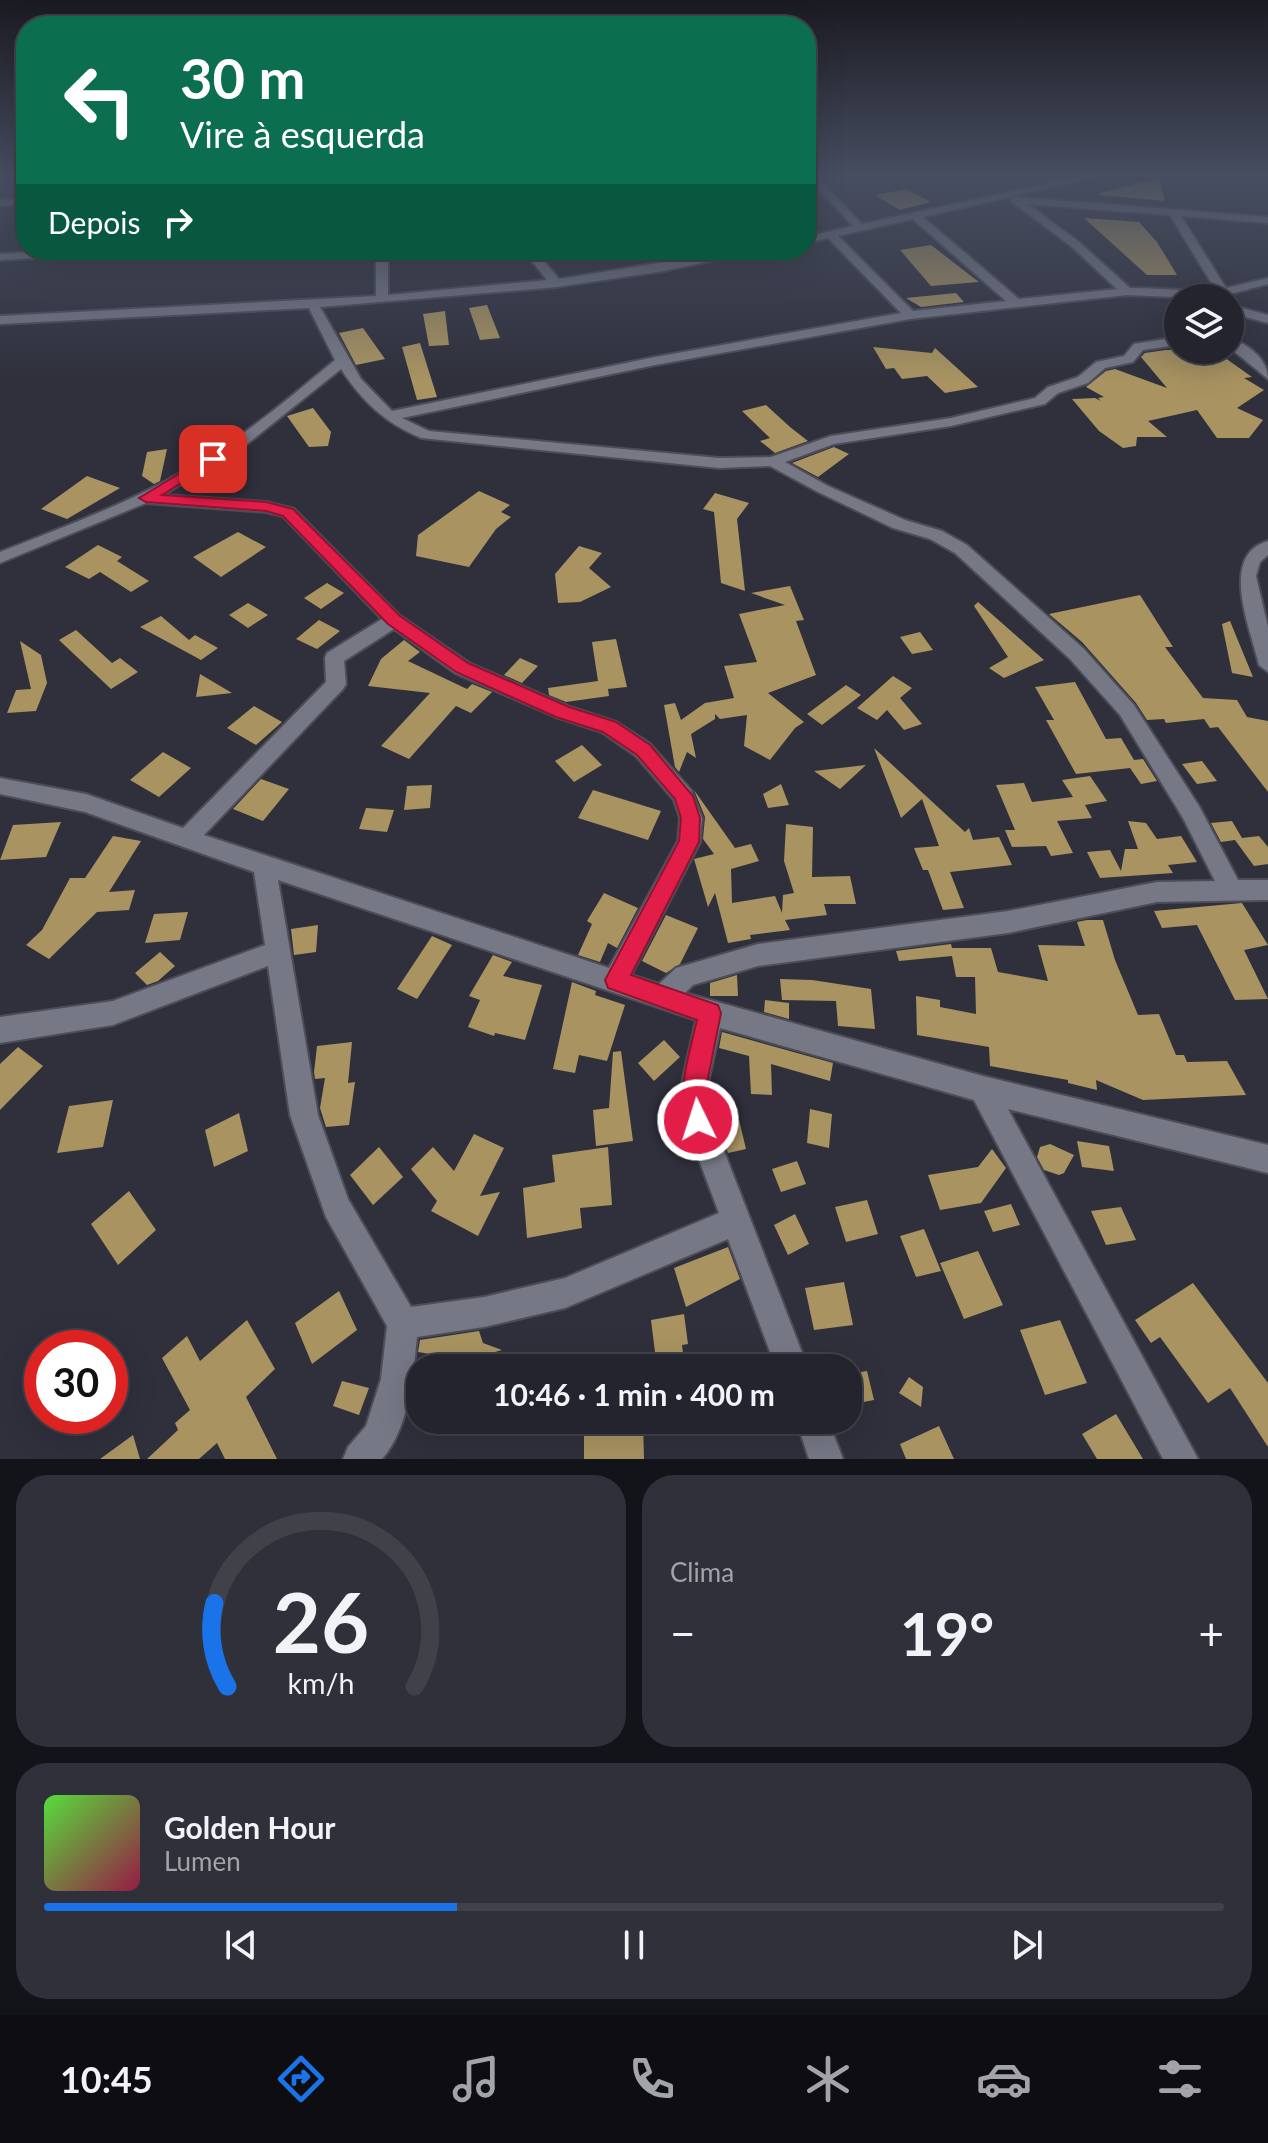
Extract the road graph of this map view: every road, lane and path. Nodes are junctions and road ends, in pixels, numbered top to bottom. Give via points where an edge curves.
1 (841, 245) edge
2 (949, 245) edge
3 (1076, 245) edge
4 (1194, 245) edge
5 (382, 260) edge
6 (537, 260) edge
7 (668, 260) edge
8 (710, 260) edge
9 (672, 268) junction
10 (1268, 281) edge
11 (557, 284) junction
12 (1218, 284) edge
13 (1244, 287) edge
14 (1127, 291) junction
15 (1164, 294) edge
16 (382, 297) junction
17 (312, 302) junction
18 (1017, 304) junction
19 (1244, 313) edge
20 (910, 315) junction
21 (1268, 319) edge
22 (0, 320) edge
23 (1164, 343) edge
24 (1244, 352) edge
25 (341, 362) junction
26 (1268, 375) edge
27 (389, 416) junction
28 (773, 461) junction
29 (146, 498) junction
30 (1268, 546) edge
31 (0, 558) edge
32 (394, 620) junction
33 (1268, 665) edge
34 (0, 786) edge
35 (187, 839) junction
36 (264, 866) junction
37 (1231, 890) junction
38 (1268, 890) edge
39 (276, 952) junction
40 (616, 980) junction
41 (663, 998) junction
42 (710, 1013) junction
43 (0, 1030) edge
44 (983, 1089) junction
45 (1268, 1159) edge
46 (738, 1220) junction
47 (403, 1324) junction
48 (787, 1354) edge
49 (817, 1434) edge
50 (376, 1451) edge
51 (826, 1459) edge
52 (1181, 1459) edge

1 - 20 street
2 - 18 street
3 - 14 street
4 - 12 street
5 - 16 street
6 - 11 street
7 - 9 street
8 - 9 street
9 - 11 street
10 - 13 street
11 - 16 street
14 - 15 street
14 - 18 street
16 - 17 street
17 - 22 street
17 - 25 street
18 - 20 street
19 - 21 street
20 - 27 street
23 - 28 street via 1139,347 1128,359 1101,365 1040,401 951,422 831,440
24 - 26 street
25 - 27 street
25 - 29 street via 241,442
27 - 28 street via 426,435 719,463
28 - 37 street via 836,495 961,549 1077,654 1127,710 1191,812
29 - 31 street
29 - 32 street via 288,512
30 - 33 street via 1252,560 1247,576
32 - 35 street via 334,658 336,684
32 - 40 street via 462,668 609,727 643,750 683,796 691,818 689,842
34 - 35 street via 86,803
35 - 36 street
36 - 39 street
36 - 40 street
37 - 38 street
37 - 41 street via 1157,892 1008,922 758,955 692,972
39 - 43 street via 113,1013
39 - 47 street via 304,1115 336,1207
40 - 41 street
41 - 42 street
42 - 44 street
42 - 46 street via 694,1101
44 - 45 street
44 - 52 street
46 - 47 street via 565,1293
46 - 48 street
47 - 50 street via 397,1379
49 - 51 street

